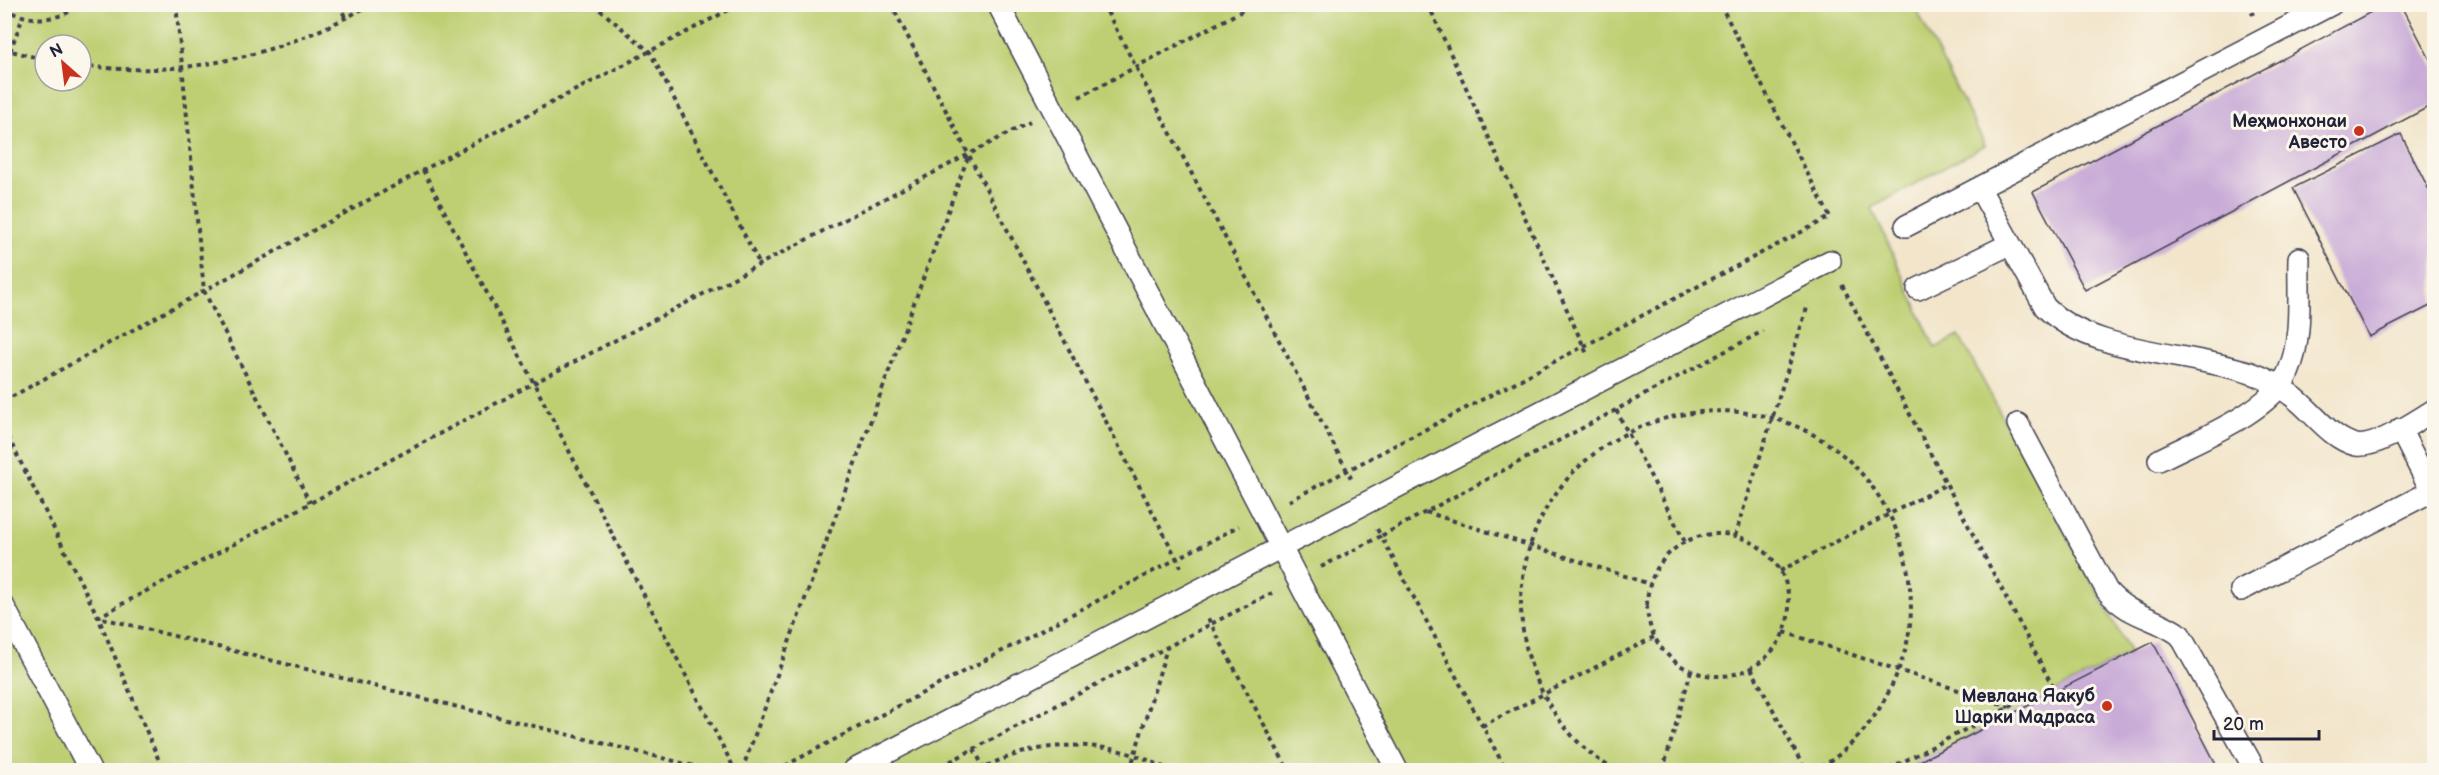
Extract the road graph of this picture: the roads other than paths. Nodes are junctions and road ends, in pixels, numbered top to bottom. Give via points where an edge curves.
1 (998, 4) edge
2 (2332, 4) edge
3 (1980, 189) junction
4 (1906, 226) dead end
5 (2010, 244) junction
6 (2299, 258) dead end
7 (1830, 261) road end
8 (1918, 289) dead end
9 (2280, 387) junction
10 (2434, 410) edge
11 (2018, 424) dead end
12 (2400, 429) junction
13 (2159, 460) dead end
14 (2433, 494) edge
15 (1282, 548) junction
16 (2241, 590) dead end
17 (4, 607) edge
18 (90, 771) edge
19 (854, 771) edge
20 (1397, 771) edge
21 (2255, 771) edge

1 - 15 lane
2 - 3 lane
3 - 4 lane
3 - 5 lane
5 - 8 lane
5 - 9 lane via 2045,307 2072,328 2097,338 2252,374
6 - 9 lane via 2296,334 2289,371
7 - 15 lane
9 - 12 lane via 2337,436 2358,446
9 - 13 lane via 2255,409
10 - 12 lane
11 - 21 lane via 2107,591 2129,611 2180,635
12 - 14 lane
14 - 16 lane
15 - 19 lane
15 - 20 lane
17 - 18 lane

